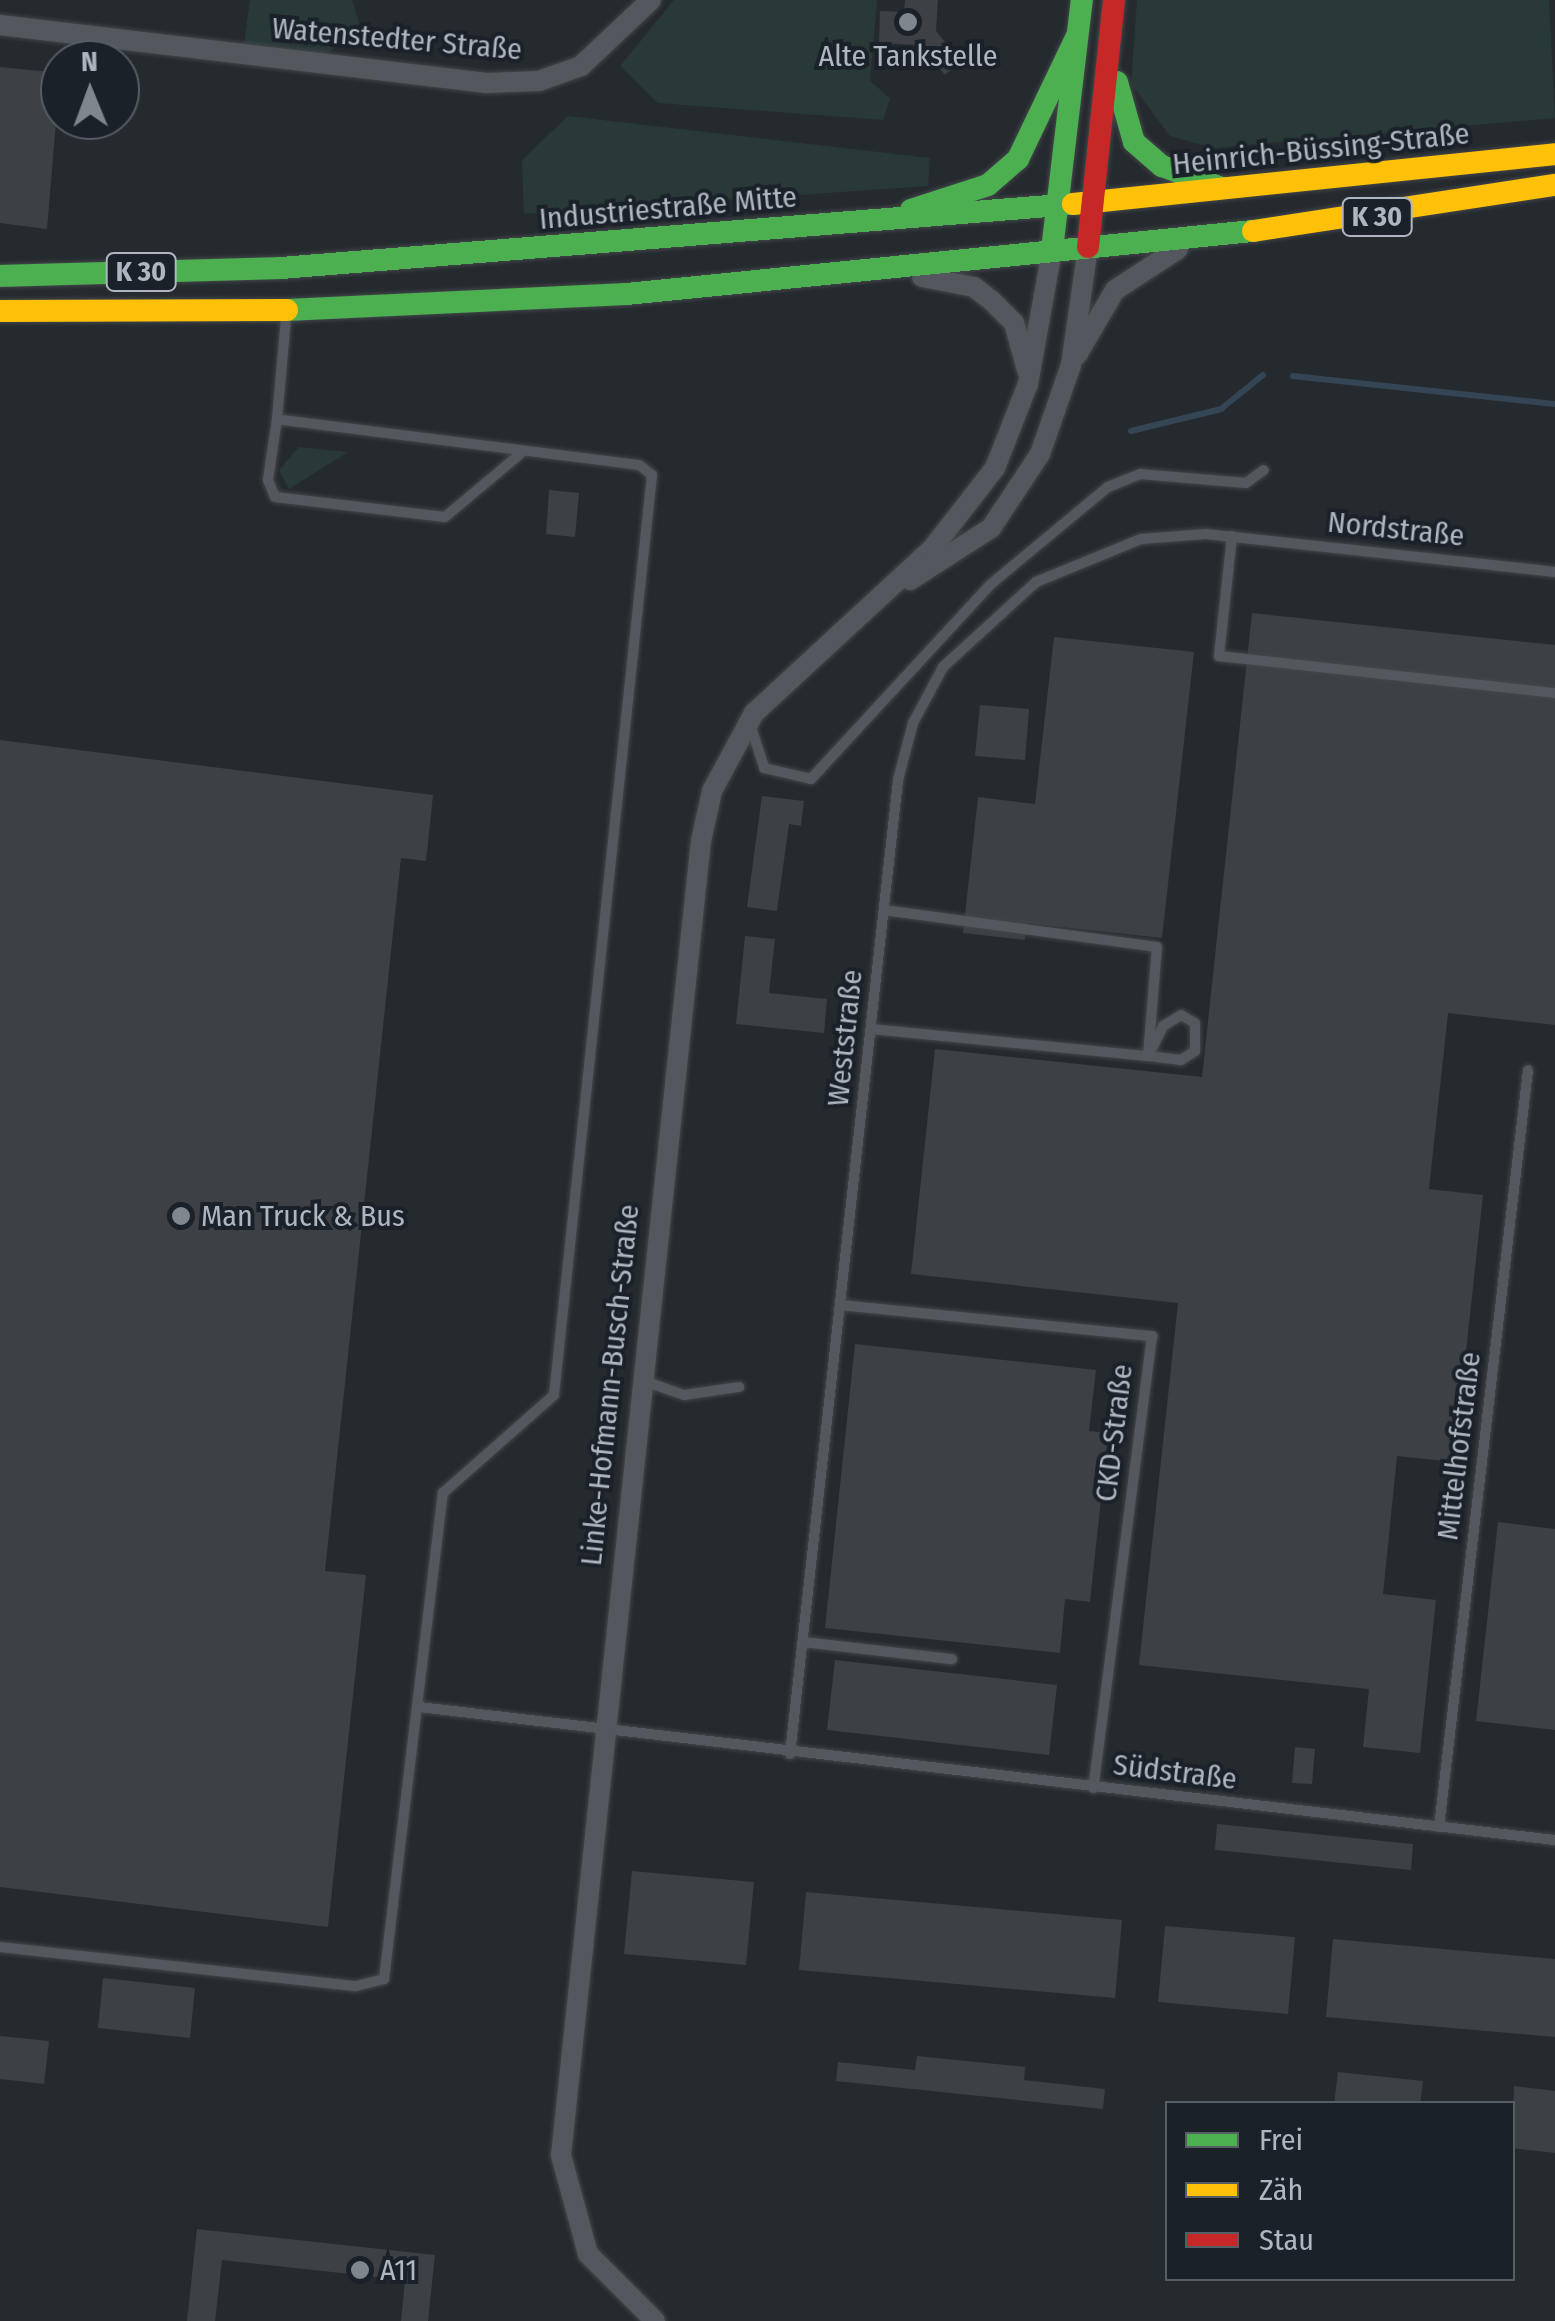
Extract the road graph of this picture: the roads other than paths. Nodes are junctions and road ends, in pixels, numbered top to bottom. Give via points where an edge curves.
1 (652, 0) edge
2 (1082, 0) edge
3 (1114, 0) edge
4 (0, 26) edge
5 (1077, 36) junction
6 (1112, 42) junction
7 (1555, 154) edge
8 (1555, 185) edge
9 (1225, 189) junction
10 (1094, 202) junction
11 (1059, 205) junction
12 (871, 220) junction
13 (1198, 240) junction
14 (1088, 246) junction
15 (1052, 250) junction
16 (861, 270) junction
17 (0, 276) edge
18 (286, 303) junction
19 (0, 311) edge
20 (1071, 365) junction
21 (1028, 384) junction
22 (277, 419) junction
23 (520, 454) junction
24 (1264, 470) dead end
25 (1232, 536) junction
26 (1555, 572) edge
27 (890, 591) junction
28 (1555, 693) edge
29 (754, 713) junction
30 (884, 910) junction
31 (871, 1029) junction
32 (1148, 1056) junction
33 (1528, 1070) dead end
34 (840, 1305) junction
35 (641, 1378) junction
36 (738, 1387) dead end
37 (804, 1642) junction
38 (952, 1659) dead end
39 (418, 1708) junction
40 (603, 1728) junction
41 (790, 1754) junction
42 (1093, 1788) junction
43 (1439, 1827) junction
44 (1555, 1840) edge
45 (0, 1948) edge
46 (656, 2321) edge

1 - 4 street, Watenstedter Straße via 604,51 540,81 487,84
2 - 5 main road
3 - 6 main road
5 - 11 main road
5 - 12 main road via 1039,125 1005,172 959,197
6 - 9 main road via 1134,142 1162,166
6 - 10 main road
7 - 9 main road, Heinrich-Büssing-Straße / K 30
8 - 13 main road, K 30
9 - 10 main road, Heinrich-Büssing-Straße / K 30
10 - 11 main road, K 30
10 - 14 main road
11 - 12 main road, Industriestraße Mitte / K 30
11 - 15 main road
12 - 17 main road, Industriestraße Mitte / K 30 via 282,275
13 - 14 main road, K 30
13 - 20 street via 1116,290
14 - 15 main road, K 30
14 - 20 street, Linke-Hofmann-Busch-Straße
15 - 16 main road, K 30
15 - 21 street, Linke-Hofmann-Busch-Straße
16 - 18 main road, K 30 via 627,294
16 - 21 street via 974,286 1014,323
18 - 19 main road, K 30
18 - 22 lane
20 - 27 street, Linke-Hofmann-Busch-Straße via 1040,454 990,528
21 - 27 street, Linke-Hofmann-Busch-Straße via 977,495
22 - 23 lane
22 - 23 lane via 268,480 275,497 445,516
23 - 39 lane via 639,465 652,494 554,1395 443,1492
24 - 29 lane via 1246,483 1140,474 1108,487 992,584 810,779 796,782 754,758
25 - 26 lane, Nordstraße
25 - 28 lane via 1219,656
25 - 30 lane, Weststraße via 1108,546 984,621 913,723
27 - 29 street, Linke-Hofmann-Busch-Straße
29 - 35 street, Linke-Hofmann-Busch-Straße via 712,791 701,840
30 - 31 lane, Weststraße
30 - 32 lane via 1157,947
31 - 32 lane
31 - 34 lane, Weststraße
32 - 32 lane via 1188,1056 1196,1022 1168,1020
33 - 43 lane, Mittelhofstraße
34 - 37 lane, Weststraße
34 - 42 lane, CKD-Straße via 1152,1336
35 - 36 lane via 684,1395
35 - 40 street, Linke-Hofmann-Busch-Straße
37 - 38 lane
37 - 41 lane, Weststraße
39 - 40 lane, Südstraße
39 - 45 lane via 384,1979 356,1986
40 - 41 lane, Südstraße
40 - 46 street, Linke-Hofmann-Busch-Straße via 561,2155 572,2217 588,2254
41 - 42 lane, Südstraße
42 - 43 lane, Südstraße
43 - 44 lane, Südstraße

